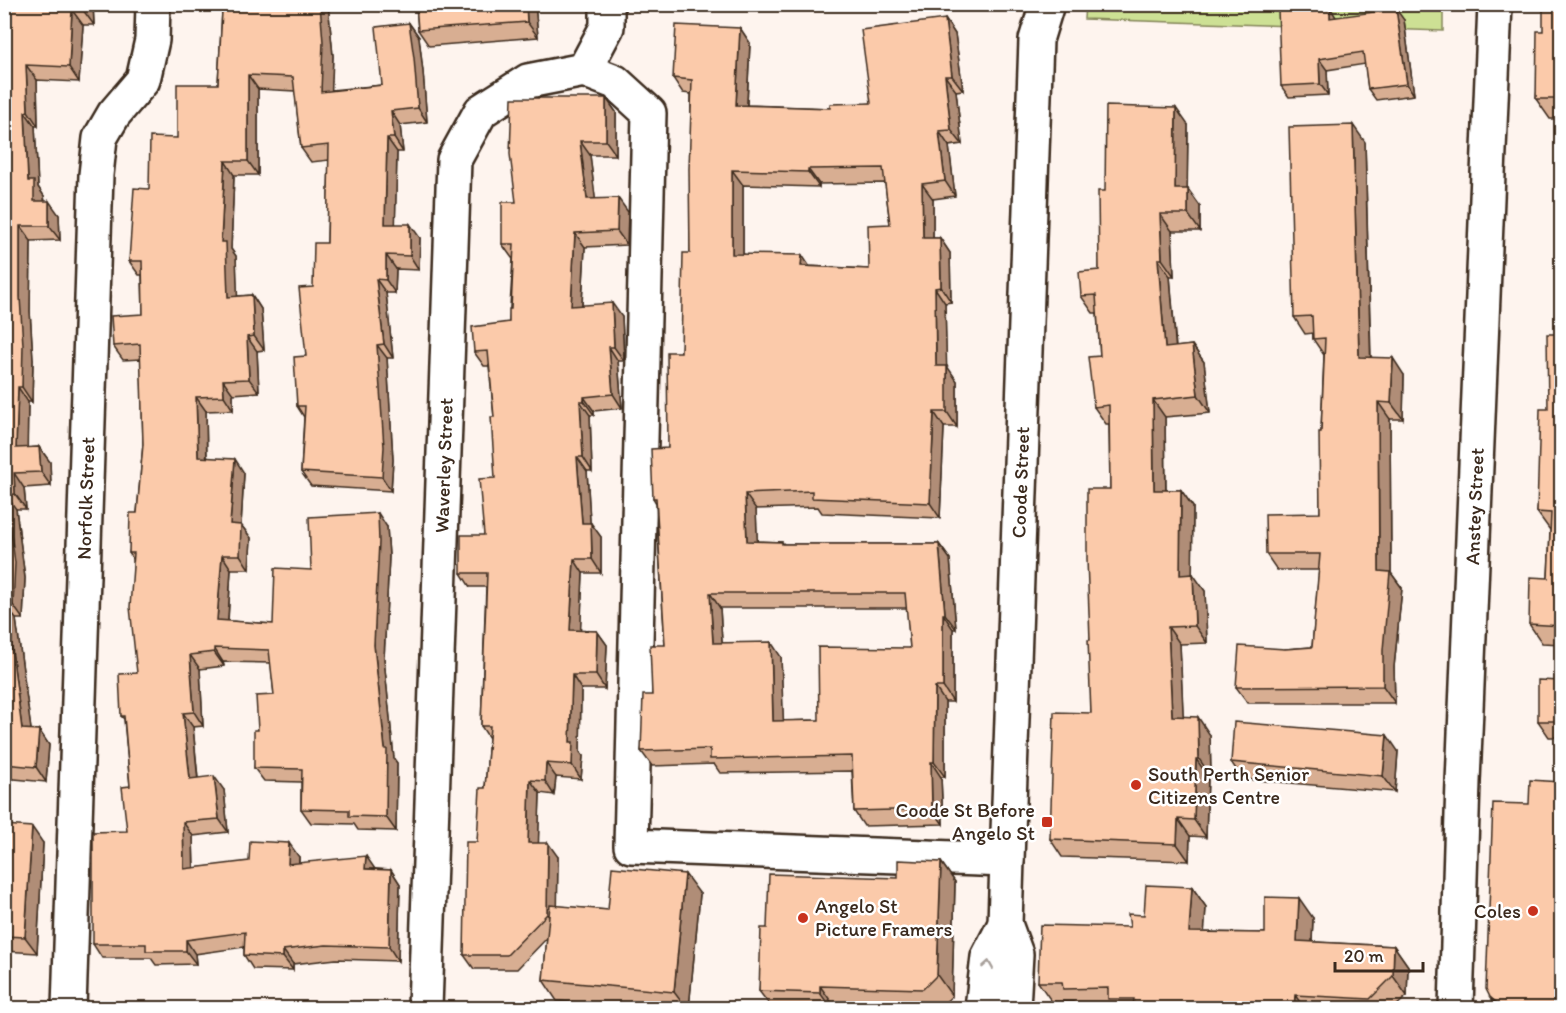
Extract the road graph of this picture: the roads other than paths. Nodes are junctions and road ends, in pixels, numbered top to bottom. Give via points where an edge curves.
1 (153, 4) edge
2 (608, 4) edge
3 (1027, 4) edge
4 (1047, 4) edge
5 (1495, 4) edge
6 (1036, 40) junction
7 (584, 70) junction
8 (1007, 860) junction
9 (1005, 924) junction
10 (69, 1008) edge
11 (425, 1008) edge
12 (982, 1008) edge
13 (1013, 1008) edge
14 (1456, 1008) edge

1 - 10 street, Norfolk Street via 152,40 142,80 100,138 96,175
2 - 7 street via 607,27
3 - 6 street, Coode Street
4 - 6 street, Coode Street
5 - 14 street, Anstey Street
6 - 8 street, Coode Street
7 - 8 street via 615,82 649,113 631,846
7 - 11 street, Waverley Street via 528,81 481,111 454,160
8 - 9 street, Coode Street
12 -> 9 street, Coode Street via 988,957
9 - 13 street, Coode Street via 1016,954

